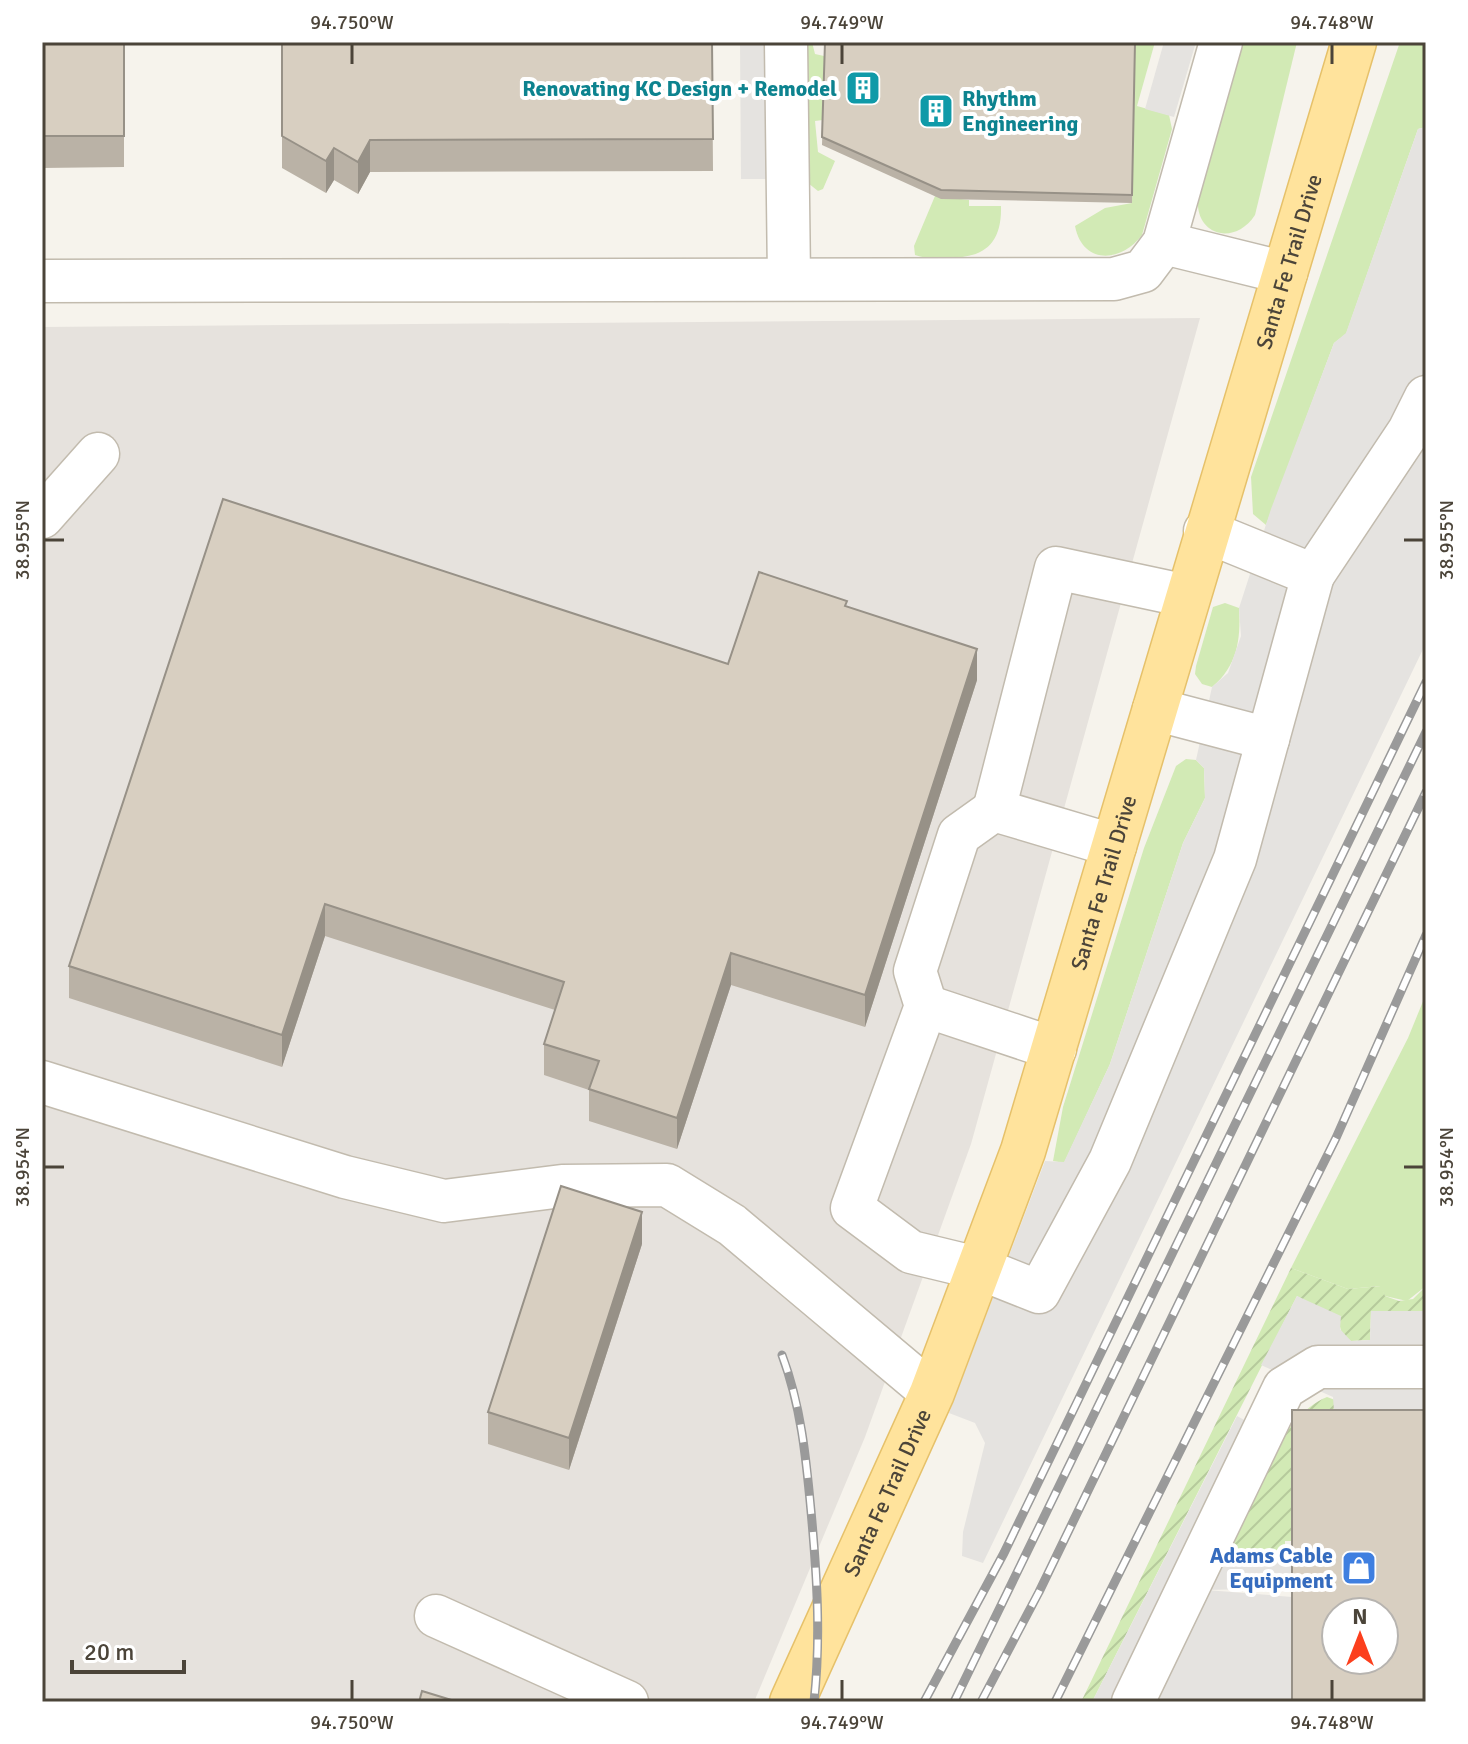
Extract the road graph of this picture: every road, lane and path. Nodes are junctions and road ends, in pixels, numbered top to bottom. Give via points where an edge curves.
1 (786, 42) edge
2 (1221, 42) edge
3 (1354, 42) edge
4 (1164, 243) junction
5 (1286, 273) junction
6 (789, 278) junction
7 (42, 281) edge
8 (1426, 397) edge
9 (98, 454) dead end
10 (42, 517) edge
11 (1205, 531) junction
12 (1313, 575) junction
13 (1187, 596) junction
14 (1154, 709) junction
15 (1268, 739) junction
16 (994, 810) junction
17 (1115, 846) junction
18 (926, 1006) junction
19 (1055, 1049) junction
20 (42, 1082) edge
21 (981, 1269) junction
22 (1426, 1367) edge
23 (932, 1393) junction
24 (436, 1616) dead end
25 (627, 1702) edge
26 (792, 1702) edge
27 (1133, 1702) edge

1 - 6 lane
2 - 4 lane
3 - 5 main road, Santa Fe Trail Drive
4 - 5 lane
4 - 6 lane via 1143,271 1114,279
5 - 11 main road, Santa Fe Trail Drive
6 - 7 lane
8 - 12 lane
9 - 10 lane
11 - 12 lane
11 - 13 main road, Santa Fe Trail Drive
12 - 15 lane
13 - 14 main road, Santa Fe Trail Drive
13 - 16 lane via 1056,568
14 - 15 lane
14 - 17 main road, Santa Fe Trail Drive
15 - 21 lane via 1235,859 1110,1161 1039,1292
16 - 17 lane
16 - 18 lane via 959,835 915,971
17 - 19 main road, Santa Fe Trail Drive
18 - 19 lane
18 - 21 lane via 852,1208 911,1252
19 - 21 main road, Santa Fe Trail Drive
20 - 23 lane via 345,1177 444,1201 562,1186 667,1185 732,1225
21 - 23 main road, Santa Fe Trail Drive
22 - 27 lane via 1318,1367 1284,1388
23 - 26 main road, Santa Fe Trail Drive
24 - 25 lane

